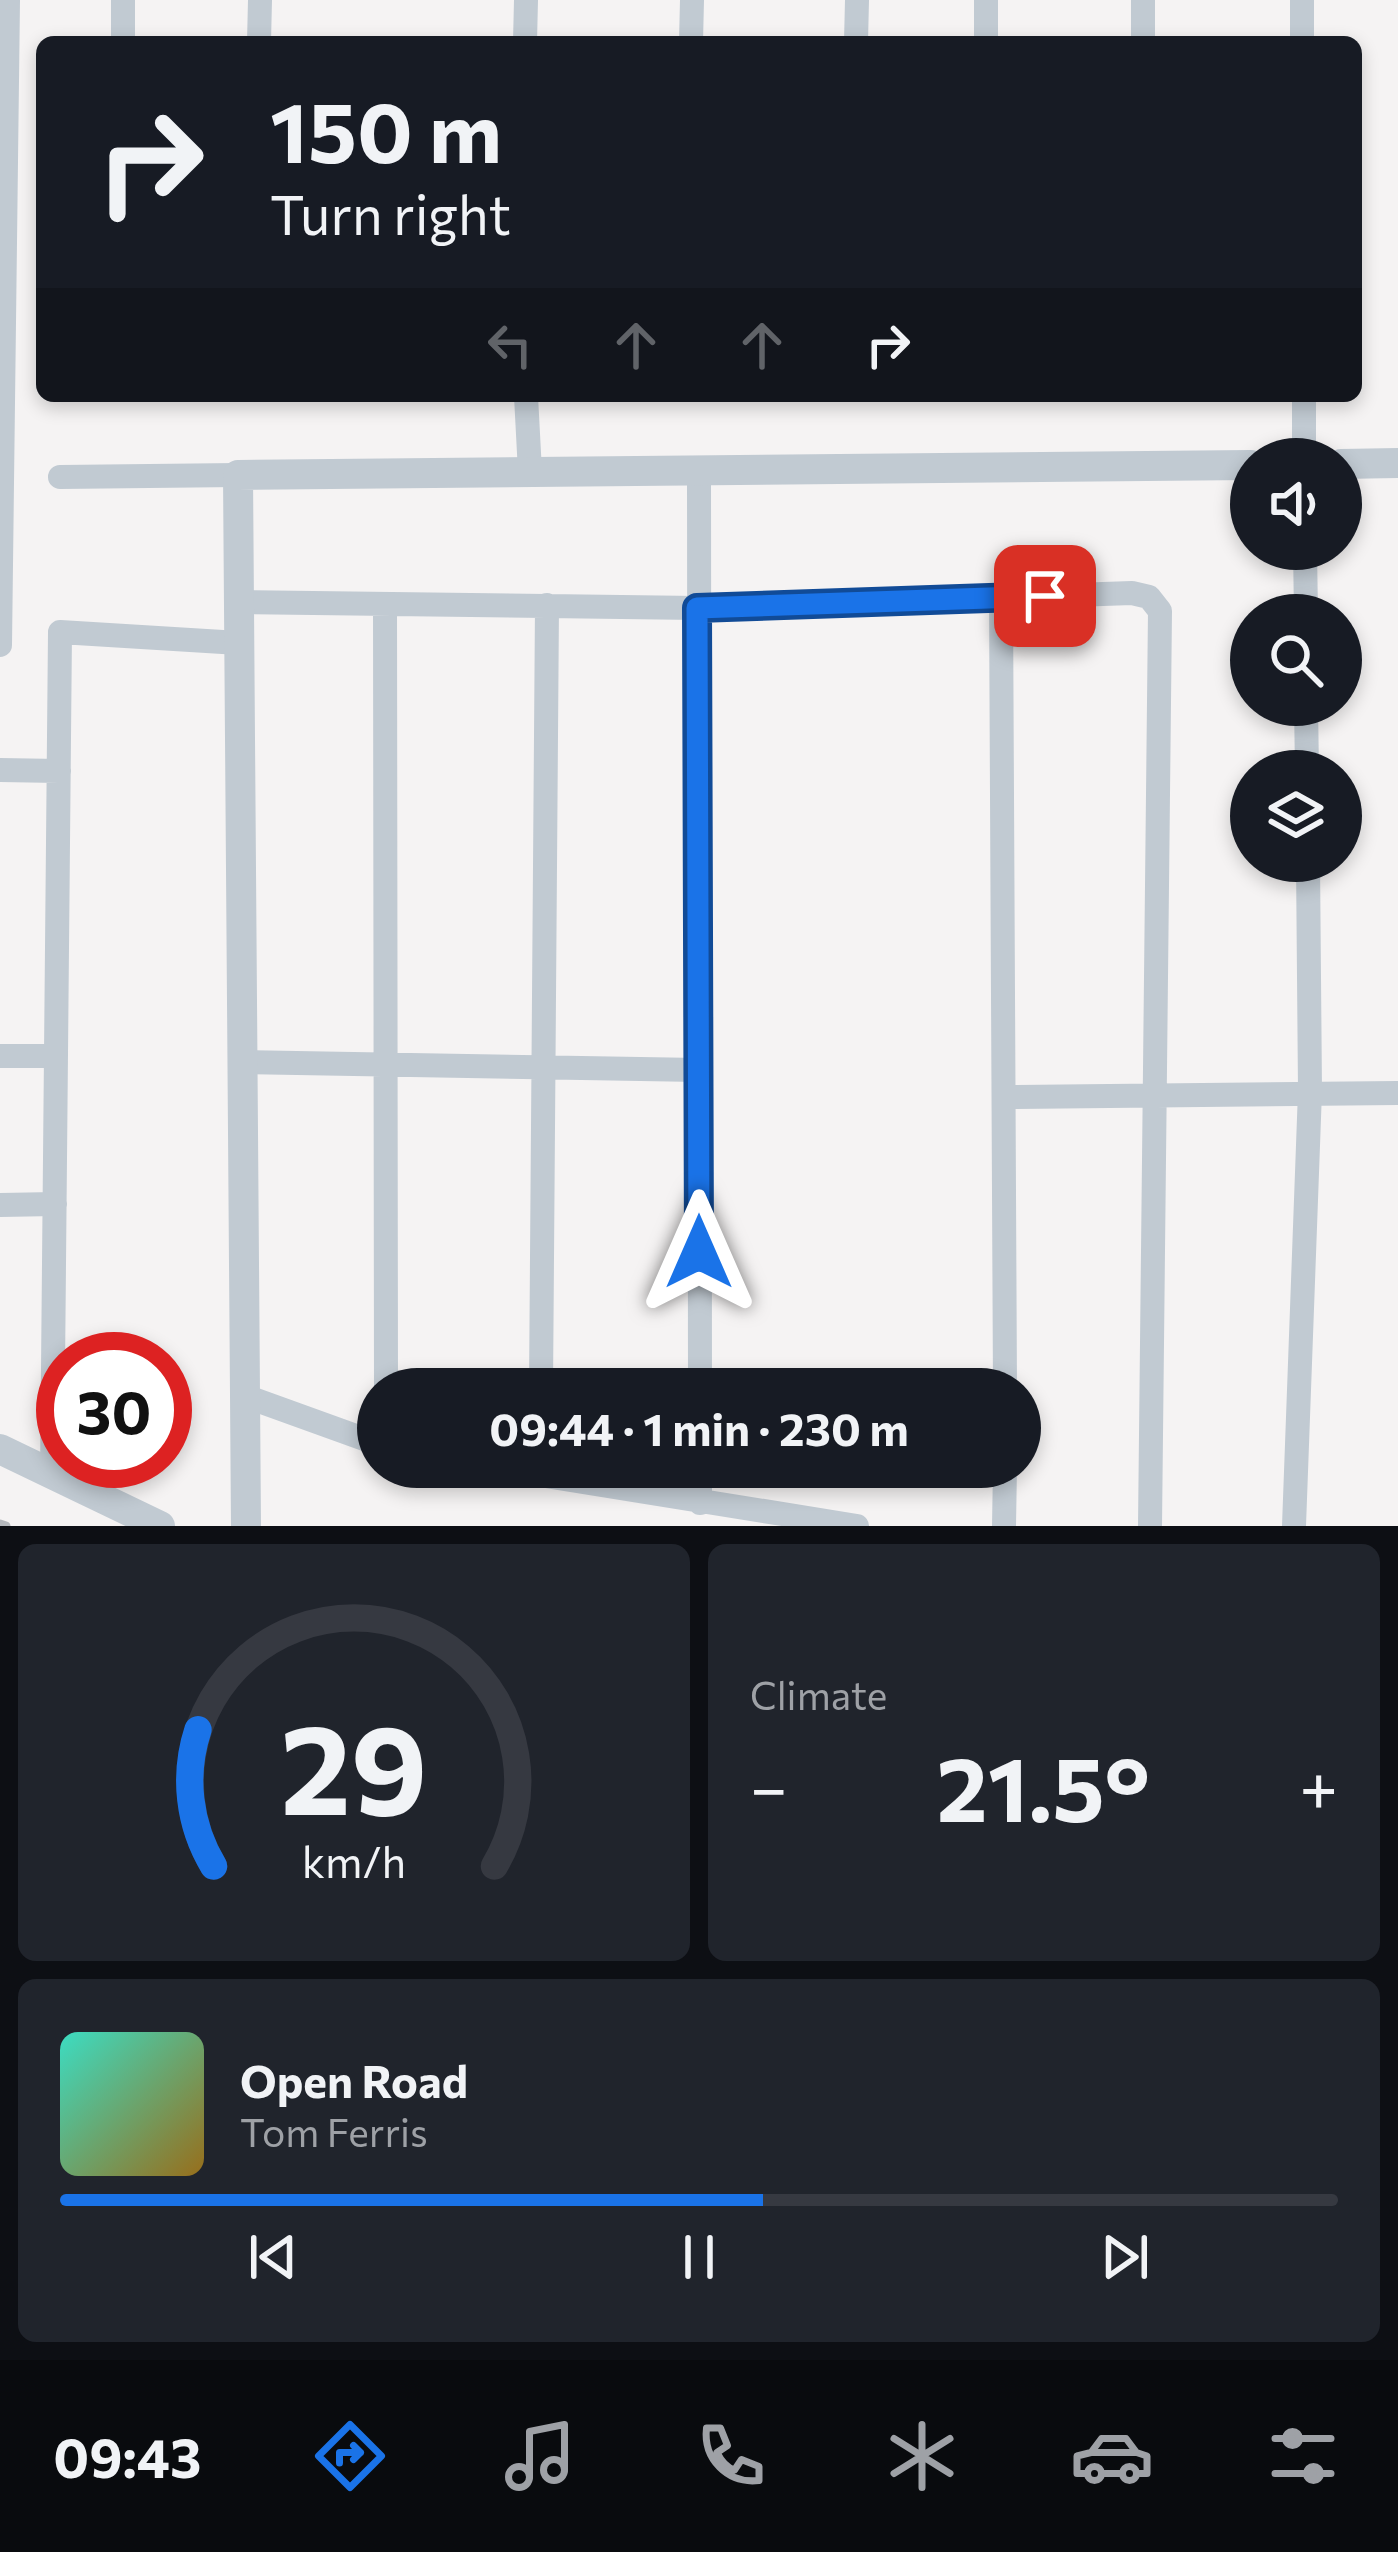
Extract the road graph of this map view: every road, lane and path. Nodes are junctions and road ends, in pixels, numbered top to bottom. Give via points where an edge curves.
1 (8, 0) edge
2 (123, 0) edge
3 (260, 0) edge
4 (526, 0) edge
5 (692, 0) edge
6 (857, 0) edge
7 (986, 0) edge
8 (1143, 0) edge
9 (1302, 0) edge
10 (123, 36) edge
11 (260, 36) edge
12 (525, 36) edge
13 (691, 36) edge
14 (856, 36) edge
15 (986, 36) edge
16 (1143, 36) edge
17 (1302, 36) edge
18 (4, 40) edge
19 (526, 402) edge
20 (1304, 402) edge
21 (1304, 438) edge
22 (1362, 464) edge
23 (1398, 464) edge
24 (1230, 465) edge
25 (699, 470) junction
26 (530, 472) junction
27 (238, 475) junction
28 (60, 477) dead end
29 (1001, 598) junction
30 (239, 602) junction
31 (386, 604) junction
32 (547, 605) junction
33 (697, 608) junction
34 (239, 643) junction
35 (0, 645) edge
36 (0, 770) edge
37 (59, 771) junction
38 (1308, 882) edge
39 (0, 1056) edge
40 (56, 1057) junction
41 (242, 1061) junction
42 (389, 1064) junction
43 (543, 1067) junction
44 (699, 1070) junction
45 (1310, 1090) junction
46 (1155, 1093) junction
47 (1398, 1093) edge
48 (1008, 1097) junction
49 (55, 1204) junction
50 (0, 1205) edge
51 (54, 1332) edge
52 (386, 1368) edge
53 (541, 1368) edge
54 (700, 1368) edge
55 (1005, 1368) edge
56 (245, 1396) junction
57 (357, 1436) edge
58 (0, 1449) edge
59 (36, 1467) edge
60 (80, 1488) edge
61 (620, 1488) edge
62 (700, 1488) edge
63 (1005, 1488) edge
64 (700, 1504) junction
65 (160, 1526) edge
66 (246, 1526) edge
67 (857, 1526) edge
68 (1004, 1526) edge
69 (1150, 1526) edge
70 (1294, 1526) edge

1 - 18 street
2 - 10 street
3 - 11 street
4 - 12 street
5 - 13 street
6 - 14 street
7 - 15 street
8 - 16 street
9 - 17 street
18 - 35 street
19 - 26 street
20 - 21 street
22 - 23 street
24 - 25 street
25 - 26 street
25 - 33 street
26 - 27 street
27 - 28 street
27 - 30 street
29 - 33 street
29 - 46 street via 1132,593 1160,611
29 - 48 street
30 - 31 street
30 - 34 street
31 - 32 street
31 - 42 street
32 - 33 street
32 - 43 street
33 - 44 street
34 - 37 street via 60,632
34 - 41 street
36 - 37 street
37 - 40 street
38 - 45 street
39 - 40 street
40 - 49 street
41 - 42 street
41 - 56 street
42 - 43 street
42 - 52 street
43 - 44 street
43 - 53 street
44 - 54 street
45 - 46 street
45 - 47 street
45 - 70 street
46 - 48 street
46 - 69 street
48 - 55 street
49 - 50 street
49 - 51 street
56 - 57 street
56 - 66 street
58 - 59 street
60 - 65 street
61 - 64 street
62 - 64 street
63 - 68 street
64 - 67 street

